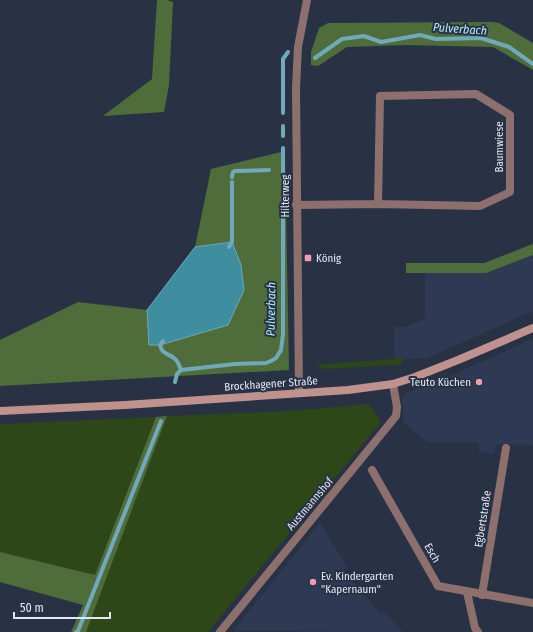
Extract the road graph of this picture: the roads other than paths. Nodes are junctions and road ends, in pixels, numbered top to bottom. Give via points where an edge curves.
1 (307, 0) edge
2 (378, 204) junction
3 (296, 205) junction
4 (533, 328) edge
5 (393, 384) junction
6 (299, 393) junction
7 (0, 410) edge
8 (506, 448) dead end
9 (372, 470) dead end
10 (467, 592) junction
11 (482, 595) junction
12 (533, 603) edge
13 (220, 632) edge
14 (478, 632) edge

1 - 3 street, Hilterweg via 298,48
2 - 2 street, Baumwiese via 380,96 476,94 510,116 510,192 480,206
2 - 3 street, Baumwiese
3 - 6 street, Hilterweg
4 - 5 main road, Brockhagener Straße
5 - 6 main road, Brockhagener Straße
5 - 13 street, Austmannshof via 398,407 396,416
6 - 7 main road, Brockhagener Straße via 125,405
8 - 11 street, Egbertstraße
9 - 10 street, Esch via 438,586
10 - 11 street
10 - 14 street
11 - 12 street

